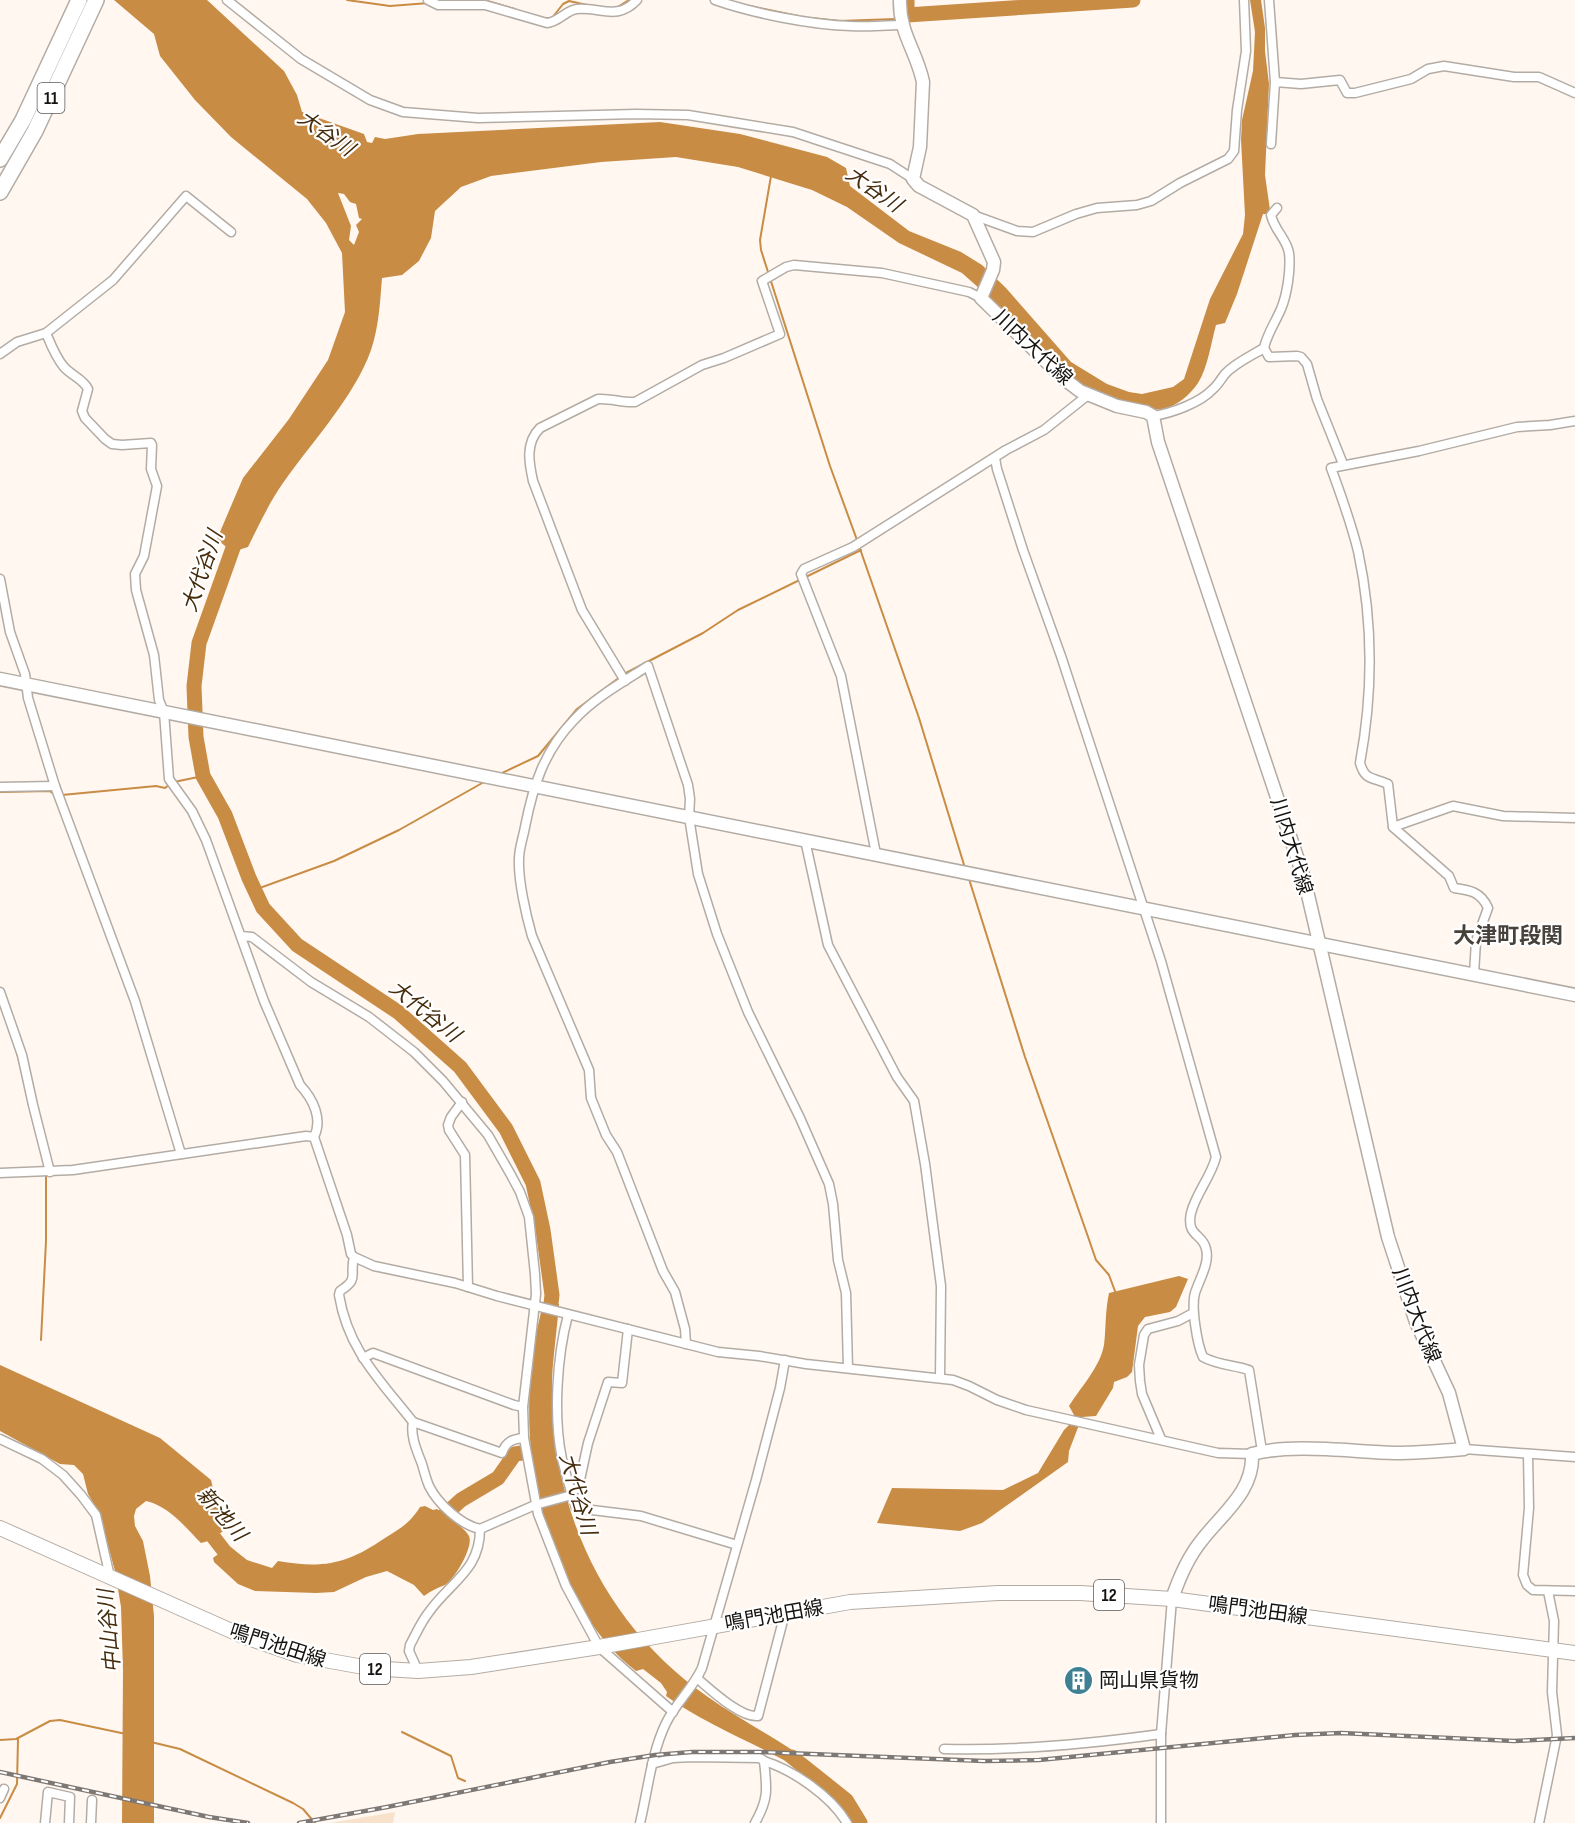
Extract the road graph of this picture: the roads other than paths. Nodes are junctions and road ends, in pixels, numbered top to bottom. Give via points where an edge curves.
1 (79, 0) edge
2 (96, 0) edge
3 (227, 0) edge
4 (428, 0) edge
5 (638, 0) edge
6 (715, 0) edge
7 (900, 0) edge
8 (1244, 0) edge
9 (1269, 0) edge
10 (902, 25) junction
11 (1275, 82) junction
12 (1575, 93) edge
13 (1271, 144) dead end
14 (0, 159) edge
15 (913, 179) junction
16 (0, 192) edge
17 (1277, 208) dead end
18 (973, 215) junction
19 (231, 232) dead end
20 (981, 296) junction
21 (46, 333) junction
22 (1264, 348) junction
23 (0, 354) edge
24 (1088, 394) junction
25 (1155, 416) junction
26 (1575, 421) edge
27 (995, 458) junction
28 (1343, 464) junction
29 (0, 579) edge
30 (0, 679) edge
31 (625, 681) junction
32 (28, 685) junction
33 (169, 712) junction
34 (55, 786) junction
35 (534, 786) junction
36 (0, 787) edge
37 (688, 817) junction
38 (1575, 818) edge
39 (1393, 827) junction
40 (805, 840) junction
41 (876, 854) junction
42 (1143, 908) junction
43 (242, 936) junction
44 (1318, 942) junction
45 (1474, 974) junction
46 (0, 992) edge
47 (1575, 995) edge
48 (462, 1102) junction
49 (314, 1137) junction
50 (181, 1154) junction
51 (50, 1172) junction
52 (0, 1173) edge
53 (354, 1257) junction
54 (468, 1287) junction
55 (538, 1307) junction
56 (1193, 1313) junction
57 (564, 1314) junction
58 (628, 1329) junction
59 (686, 1344) junction
60 (363, 1358) junction
61 (785, 1360) junction
62 (848, 1368) junction
63 (940, 1378) junction
64 (523, 1407) junction
65 (412, 1422) junction
66 (0, 1439) edge
67 (1161, 1439) junction
68 (526, 1447) junction
69 (1464, 1449) junction
70 (1257, 1452) junction
71 (1528, 1454) junction
72 (1575, 1457) edge
73 (571, 1494) junction
74 (537, 1504) junction
75 (0, 1528) edge
76 (480, 1529) junction
77 (737, 1545) junction
78 (112, 1578) junction
79 (1548, 1591) junction
80 (1575, 1591) edge
81 (1172, 1599) junction
82 (785, 1613) junction
83 (714, 1626) junction
84 (603, 1646) junction
85 (1553, 1650) junction
86 (1575, 1653) edge
87 (418, 1671) junction
88 (697, 1680) junction
89 (674, 1711) junction
90 (1161, 1734) junction
91 (944, 1749) dead end
92 (764, 1761) junction
93 (652, 1764) junction
94 (4, 1789) dead end
95 (0, 1798) edge
96 (92, 1800) dead end
97 (45, 1823) edge
98 (69, 1823) edge
99 (91, 1823) edge
100 (640, 1823) edge
101 (755, 1823) edge
102 (847, 1823) edge
103 (1161, 1823) edge
104 (1539, 1823) edge

1 - 14 highway, 11 via 23,120
2 - 16 highway, 11 via 35,131
3 - 15 street via 301,59 370,100 403,112 478,118 678,115 735,121 793,132 890,164
4 - 5 street via 438,5 485,5 547,23 578,9 616,12
6 - 10 street via 815,23 850,27
7 - 10 main road
8 - 18 street via 1246,51 1234,152 1228,159 1151,201 1097,208 1033,232 1017,231
9 - 11 street
10 - 15 main road via 923,82 920,147
11 - 12 street via 1340,80 1347,93 1355,93 1444,66 1539,77
11 - 13 street
15 - 18 main road
17 - 22 street via 1271,215 1290,255 1288,278 1281,308
18 - 20 main road, 川内大代線 via 994,262
19 - 21 street via 186,196 113,280
20 - 24 main road, 川内大代線 via 1063,378
20 - 31 street via 870,271 786,267 762,280 780,334 702,365 635,402 598,399 534,434 529,459 533,481 582,610
21 - 23 street via 17,342
21 - 33 street via 62,365 86,384 82,411 85,418 112,444 152,445 151,469 157,486 144,556 135,574 135,590 154,655 159,700
22 - 25 street via 1226,373 1213,390 1198,400
22 - 28 street via 1269,357 1297,356 1307,364
24 - 25 main road, 川内大代線
24 - 27 street via 1044,430
25 - 44 main road, 川内大代線 via 1158,442 1304,878
26 - 28 street via 1517,427 1419,451
27 - 41 street via 853,547 804,569 801,574 841,676
27 - 42 street
28 - 39 street via 1331,468 1357,550 1369,632 1369,692 1360,763 1362,773 1388,783
29 - 32 street via 10,632
30 - 32 main road
31 - 35 street via 573,720 547,757
31 - 37 street via 648,666 688,785
32 - 33 main road
32 - 34 street via 28,698
33 - 35 main road
33 - 43 street via 169,779 192,811 206,840
34 - 36 street
34 - 50 street via 135,1001
35 - 37 main road
35 - 59 street via 519,861 527,918 589,1070 591,1098 675,1292
37 - 40 main road
37 - 62 street via 698,874 717,934 748,1012 829,1184 846,1293
38 - 39 street via 1514,817 1453,806
39 - 45 street via 1449,876 1454,888 1478,893 1485,900 1488,908 1476,940
40 - 41 main road
40 - 63 street via 828,945 916,1111 941,1286
41 - 42 main road
42 - 44 main road
42 - 56 street via 1216,1157 1191,1214 1190,1226 1207,1250
43 - 48 street via 252,937 311,982 396,1037
43 - 49 street via 300,1086 316,1110 318,1129
44 - 45 main road
44 - 69 main road, 川内大代線 via 1388,1237 1416,1322 1449,1392
45 - 47 main road
46 - 51 street via 22,1055
48 - 54 street via 448,1125 465,1155
48 - 55 street via 488,1135 520,1192 529,1218
49 - 50 street
49 - 53 street
50 - 51 street
51 - 52 street
53 - 54 street via 374,1266
53 - 60 street via 354,1279 339,1295 348,1331
54 - 55 street
55 - 57 street
55 - 64 street
56 - 67 street via 1148,1329 1144,1335 1140,1382
56 - 70 street via 1203,1357 1249,1370
57 - 58 street
57 - 73 street via 558,1429
58 - 59 street
58 - 73 street via 622,1383 608,1382 578,1489
59 - 61 street
60 - 64 street via 373,1353
60 - 65 street
61 - 62 street
61 - 77 street
62 - 63 street
63 - 67 street via 1026,1410
64 - 68 street
65 - 68 street via 502,1453 508,1442
65 - 76 street via 416,1450 430,1487 461,1520
66 - 78 street via 42,1459 81,1495 96,1515
67 - 70 street via 1218,1453
68 - 74 street
69 - 70 main road
69 - 71 street
70 - 81 main road via 1243,1492 1194,1551
71 - 72 street
71 - 79 street via 1529,1508 1523,1575 1533,1590
73 - 74 street
73 - 77 street via 576,1508 640,1516
74 - 76 street
74 - 84 street via 566,1586
75 - 78 main road, 鳴門池田線 / 12
76 - 87 street via 471,1566 429,1611 410,1645
77 - 83 street
78 - 87 main road, 鳴門池田線 / 12 via 245,1637 297,1655 369,1668
79 - 80 street
79 - 85 street via 1554,1621
81 - 82 main road, 鳴門池田線 / 12 via 998,1593 850,1602
81 - 85 main road, 鳴門池田線 / 12
81 - 90 street
82 - 83 main road, 鳴門池田線 / 12
82 - 88 street via 758,1716 748,1715
83 - 84 main road, 鳴門池田線 / 12
83 - 88 street
84 - 87 main road, 鳴門池田線 / 12 via 471,1667
84 - 89 street
85 - 86 main road, 鳴門池田線 / 12
85 - 104 street via 1557,1739
88 - 89 street
89 - 93 street
90 - 91 street via 1044,1747
90 - 103 street
92 - 93 street via 692,1757
92 - 101 street via 767,1794
92 - 102 street via 802,1780 832,1804
93 - 100 street
94 - 95 street
96 - 99 street
97 - 98 street via 48,1792 70,1797

